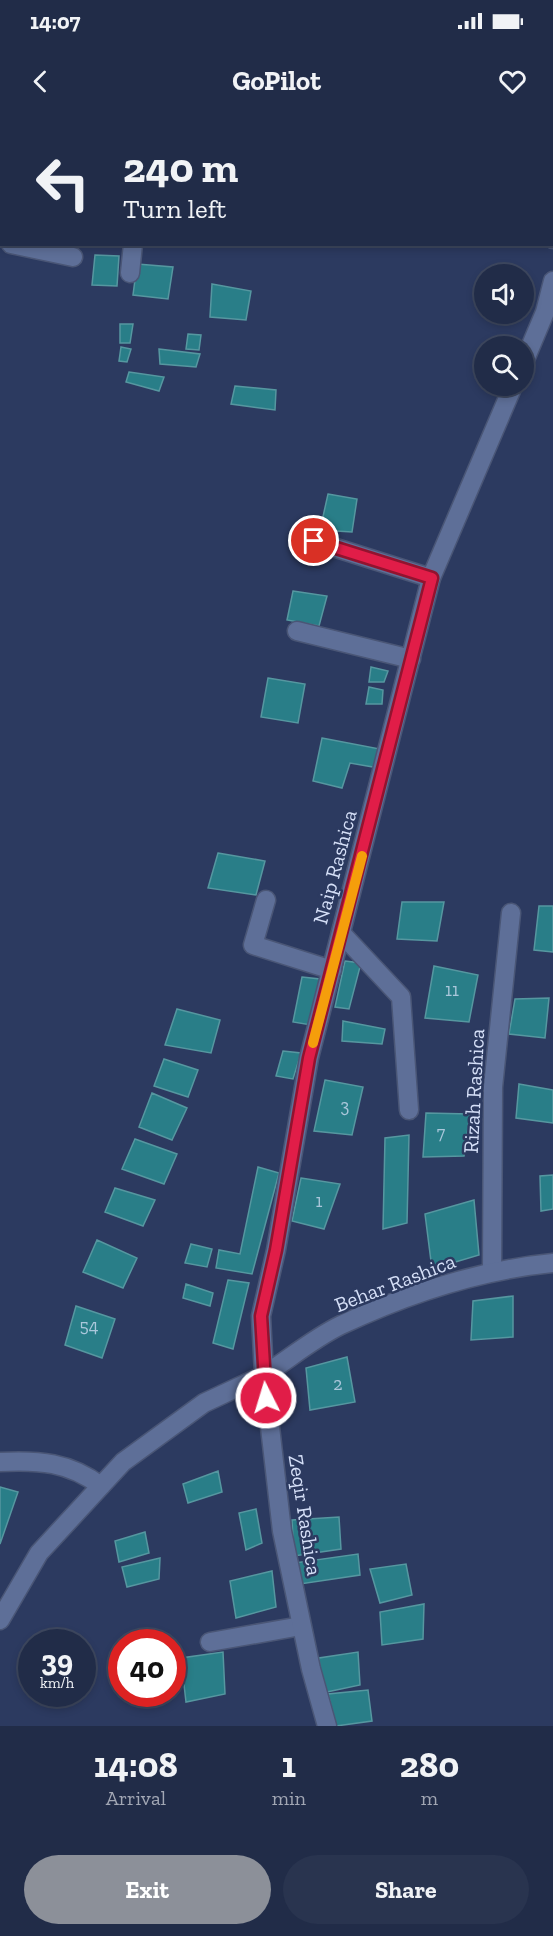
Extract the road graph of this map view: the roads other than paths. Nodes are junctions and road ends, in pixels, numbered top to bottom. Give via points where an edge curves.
1 (20, 246) edge
2 (133, 246) edge
3 (72, 257) dead end
4 (130, 273) dead end
5 (553, 281) edge
6 (534, 338) edge
7 (509, 396) edge
8 (314, 541) dead end
9 (432, 578) junction
10 (297, 631) dead end
11 (411, 659) junction
12 (266, 900) dead end
13 (511, 913) dead end
14 (341, 933) junction
15 (332, 970) junction
16 (410, 1110) dead end
17 (553, 1263) edge
18 (492, 1272) junction
19 (264, 1375) junction
20 (0, 1462) edge
21 (101, 1486) junction
22 (0, 1620) edge
23 (301, 1626) junction
24 (210, 1642) dead end
25 (327, 1726) edge

1 - 3 street
2 - 4 street
5 - 6 street
7 - 9 street, Naip Rashica
8 - 9 street
9 - 11 street, Naip Rashica
10 - 11 street
11 - 14 street, Naip Rashica
12 - 15 street via 253,945
13 - 18 street, Rizah Rashica via 493,1087
14 - 15 street, Naip Rashica
14 - 16 street via 401,997
15 - 19 street, Naip Rashica via 309,1058 261,1316
17 - 18 street, Behar Rashica
18 - 19 street, Behar Rashica via 429,1291 340,1326
19 - 21 street, Behar Rashica via 204,1402 123,1462
19 - 23 street, Zeqir Rashica via 282,1531
20 - 21 street via 57,1463
21 - 22 street, Behar Rashica via 39,1553
23 - 24 street
23 - 25 street, Zeqir Rashica

